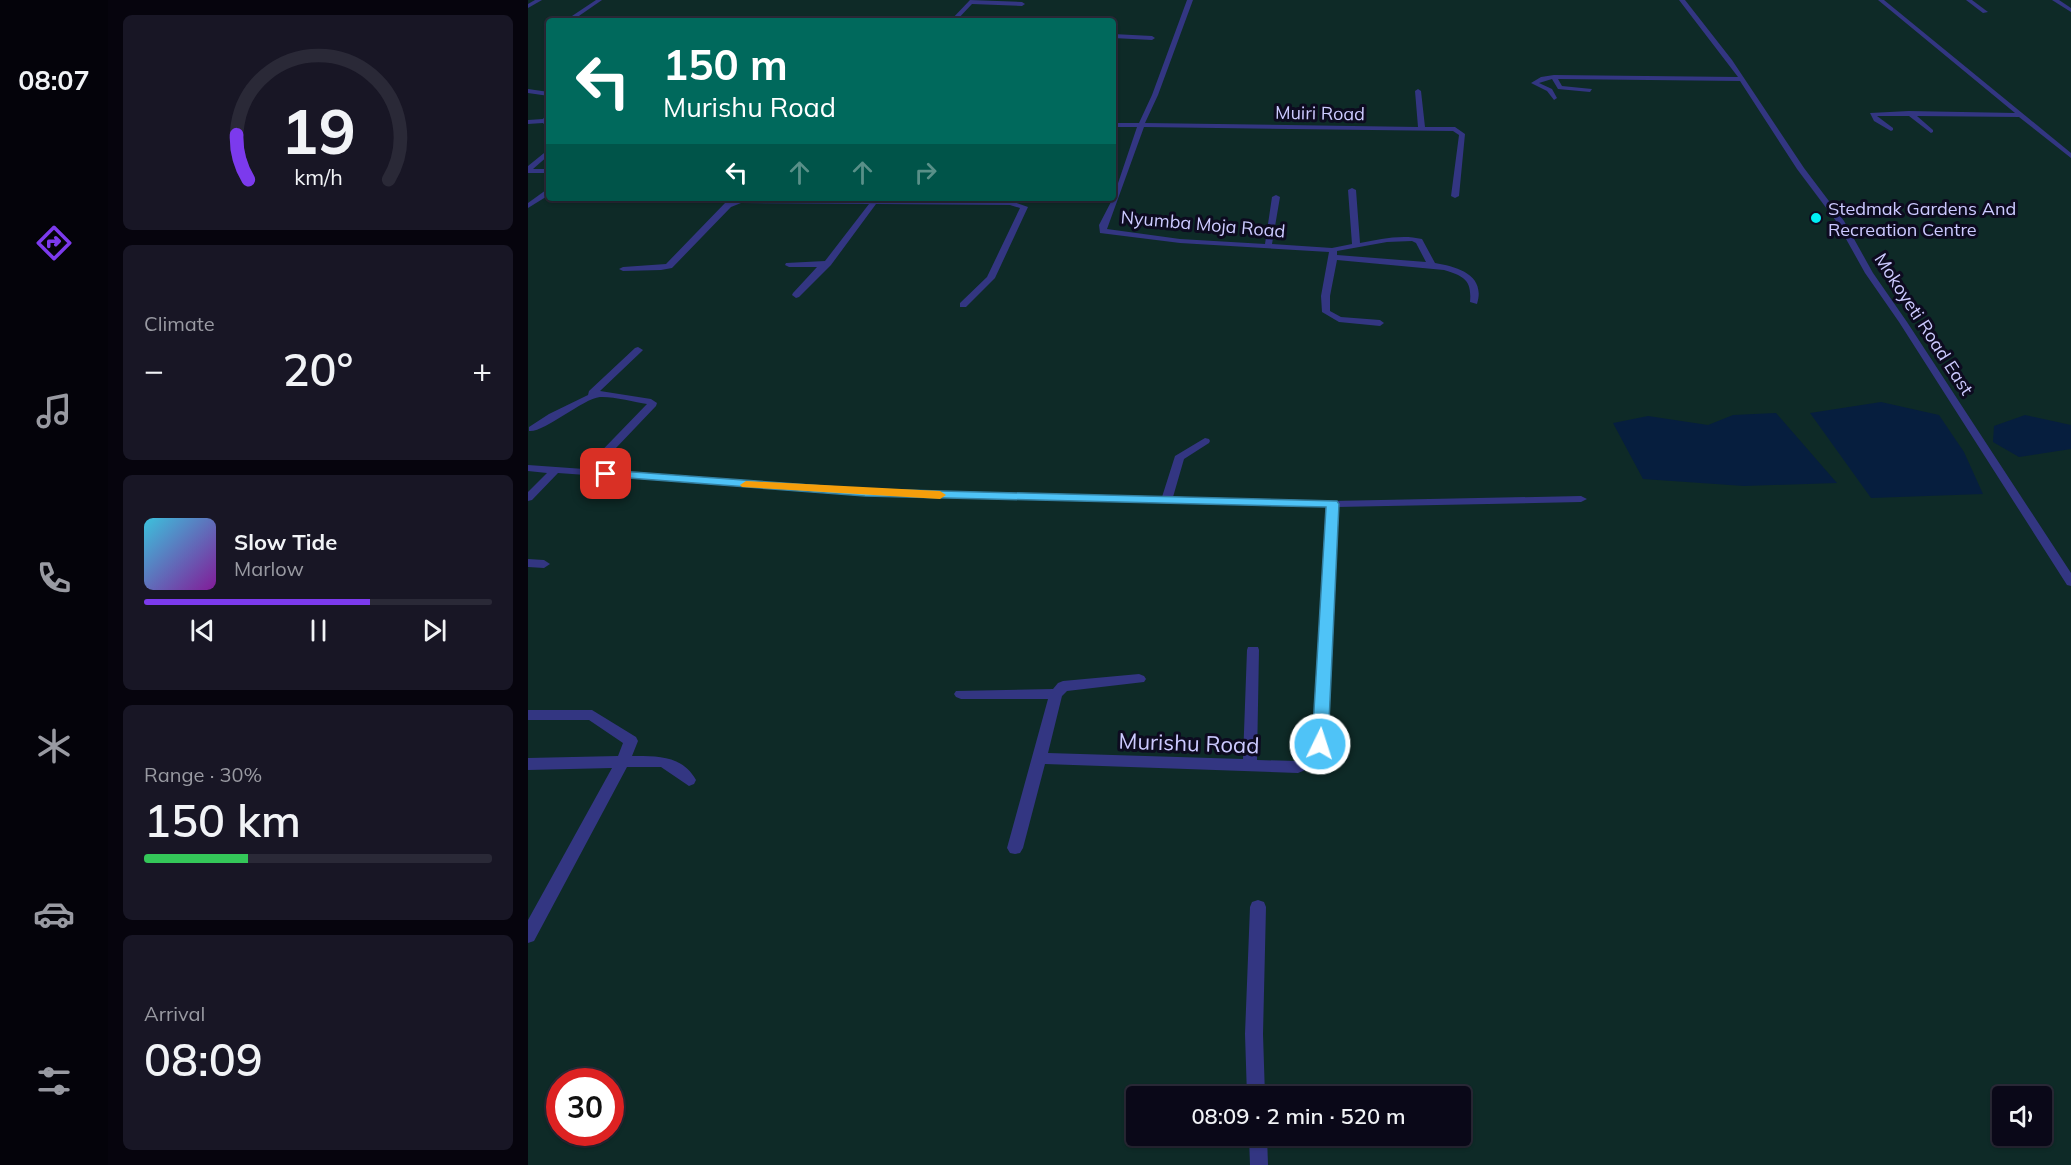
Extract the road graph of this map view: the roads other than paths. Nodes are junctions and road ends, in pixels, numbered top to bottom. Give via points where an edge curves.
1 (539, 0) edge
2 (599, 0) edge
3 (1190, 0) edge
4 (1682, 0) edge
5 (1881, 0) edge
6 (1970, 0) edge
7 (2055, 0) edge
8 (972, 1) edge
9 (1022, 4) dead end
10 (528, 6) edge
11 (2071, 10) edge
12 (1985, 12) dead end
13 (574, 17) dead end
14 (956, 18) edge
15 (1116, 36) edge
16 (1152, 38) dead end
17 (1554, 78) junction
18 (1742, 79) junction
19 (1590, 90) dead end
20 (1418, 91) dead end
21 (528, 92) edge
22 (546, 94) edge
23 (1554, 98) dead end
24 (1909, 113) junction
25 (2020, 115) junction
26 (528, 122) edge
27 (546, 124) edge
28 (1116, 125) edge
29 (1141, 126) junction
30 (1422, 129) junction
31 (1891, 129) dead end
32 (1931, 131) dead end
33 (546, 154) edge
34 (2071, 156) edge
35 (528, 170) edge
36 (546, 171) edge
37 (1352, 190) dead end
38 (546, 194) edge
39 (1116, 196) edge
40 (1455, 196) dead end
41 (1276, 197) dead end
42 (740, 201) edge
43 (875, 201) edge
44 (932, 201) edge
45 (1114, 201) edge
46 (528, 206) edge
47 (1356, 246) junction
48 (1268, 247) junction
49 (1333, 254) junction
50 (825, 264) junction
51 (1431, 264) junction
52 (789, 265) dead end
53 (623, 269) dead end
54 (796, 295) dead end
55 (1474, 302) dead end
56 (963, 305) dead end
57 (1380, 323) dead end
58 (638, 350) dead end
59 (596, 395) junction
60 (533, 429) dead end
61 (1205, 441) dead end
62 (528, 468) edge
63 (555, 470) junction
64 (587, 472) junction
65 (528, 498) edge
66 (1581, 499) dead end
67 (1167, 500) junction
68 (1332, 504) junction
69 (528, 563) edge
70 (544, 564) dead end
71 (2071, 582) edge
72 (1253, 650) dead end
73 (1139, 679) dead end
74 (961, 694) dead end
75 (1056, 694) junction
76 (528, 715) edge
77 (1040, 759) junction
78 (623, 762) junction
79 (528, 764) edge
80 (1250, 766) junction
81 (689, 780) dead end
82 (1014, 848) dead end
83 (1257, 907) dead end
84 (528, 936) edge
85 (1256, 1086) edge
86 (1258, 1146) edge
87 (1259, 1165) edge

1 - 10 street
2 - 13 street
3 - 29 street, Nyumba Moja Road
4 - 18 street, Mokoyeti Road East
5 - 25 street
6 - 12 street
7 - 11 street
8 - 9 street
8 - 14 street
15 - 16 street
17 - 18 street
17 - 19 street via 1560,88
17 - 23 street via 1534,83 1550,90
18 - 71 street, Mokoyeti Road East via 1840,221 1869,273
20 - 30 street
21 - 22 street
24 - 25 street
24 - 31 street via 1872,114
24 - 32 street
25 - 34 street
26 - 27 street
28 - 29 street, Muiri Road
29 - 30 street, Muiri Road
29 - 39 street, Nyumba Moja Road
30 - 40 street, Muiri Road via 1455,129 1462,134
33 - 35 street
35 - 36 street
37 - 47 street
38 - 46 street
41 - 48 street
42 - 53 street via 728,205 669,266
43 - 50 street
44 - 56 street via 1024,207 991,278
45 - 48 street, Nyumba Moja Road via 1103,231
47 - 49 street
47 - 51 street via 1415,239
48 - 49 street, Nyumba Moja Road
49 - 51 street, Nyumba Moja Road
49 - 57 street via 1325,290 1326,312 1339,319
50 - 52 street
50 - 54 street
51 - 55 street, Nyumba Moja Road via 1447,267 1471,281 1477,290
58 - 59 street via 594,390
59 - 60 street
59 - 64 street via 652,403
61 - 67 street via 1179,458
62 - 63 street
63 - 64 street
63 - 65 street
64 - 67 street via 865,492
66 - 68 street
67 - 68 street
68 - 80 street, Murishu Road via 1320,744 1307,765
69 - 70 street
72 - 80 street
73 - 75 street via 1067,684
74 - 75 street
75 - 77 street
76 - 78 street via 592,715 631,741
77 - 80 street, Murishu Road
77 - 82 street
78 - 79 street
78 - 81 street via 663,761
78 - 84 street
83 - 85 street
86 - 87 street

